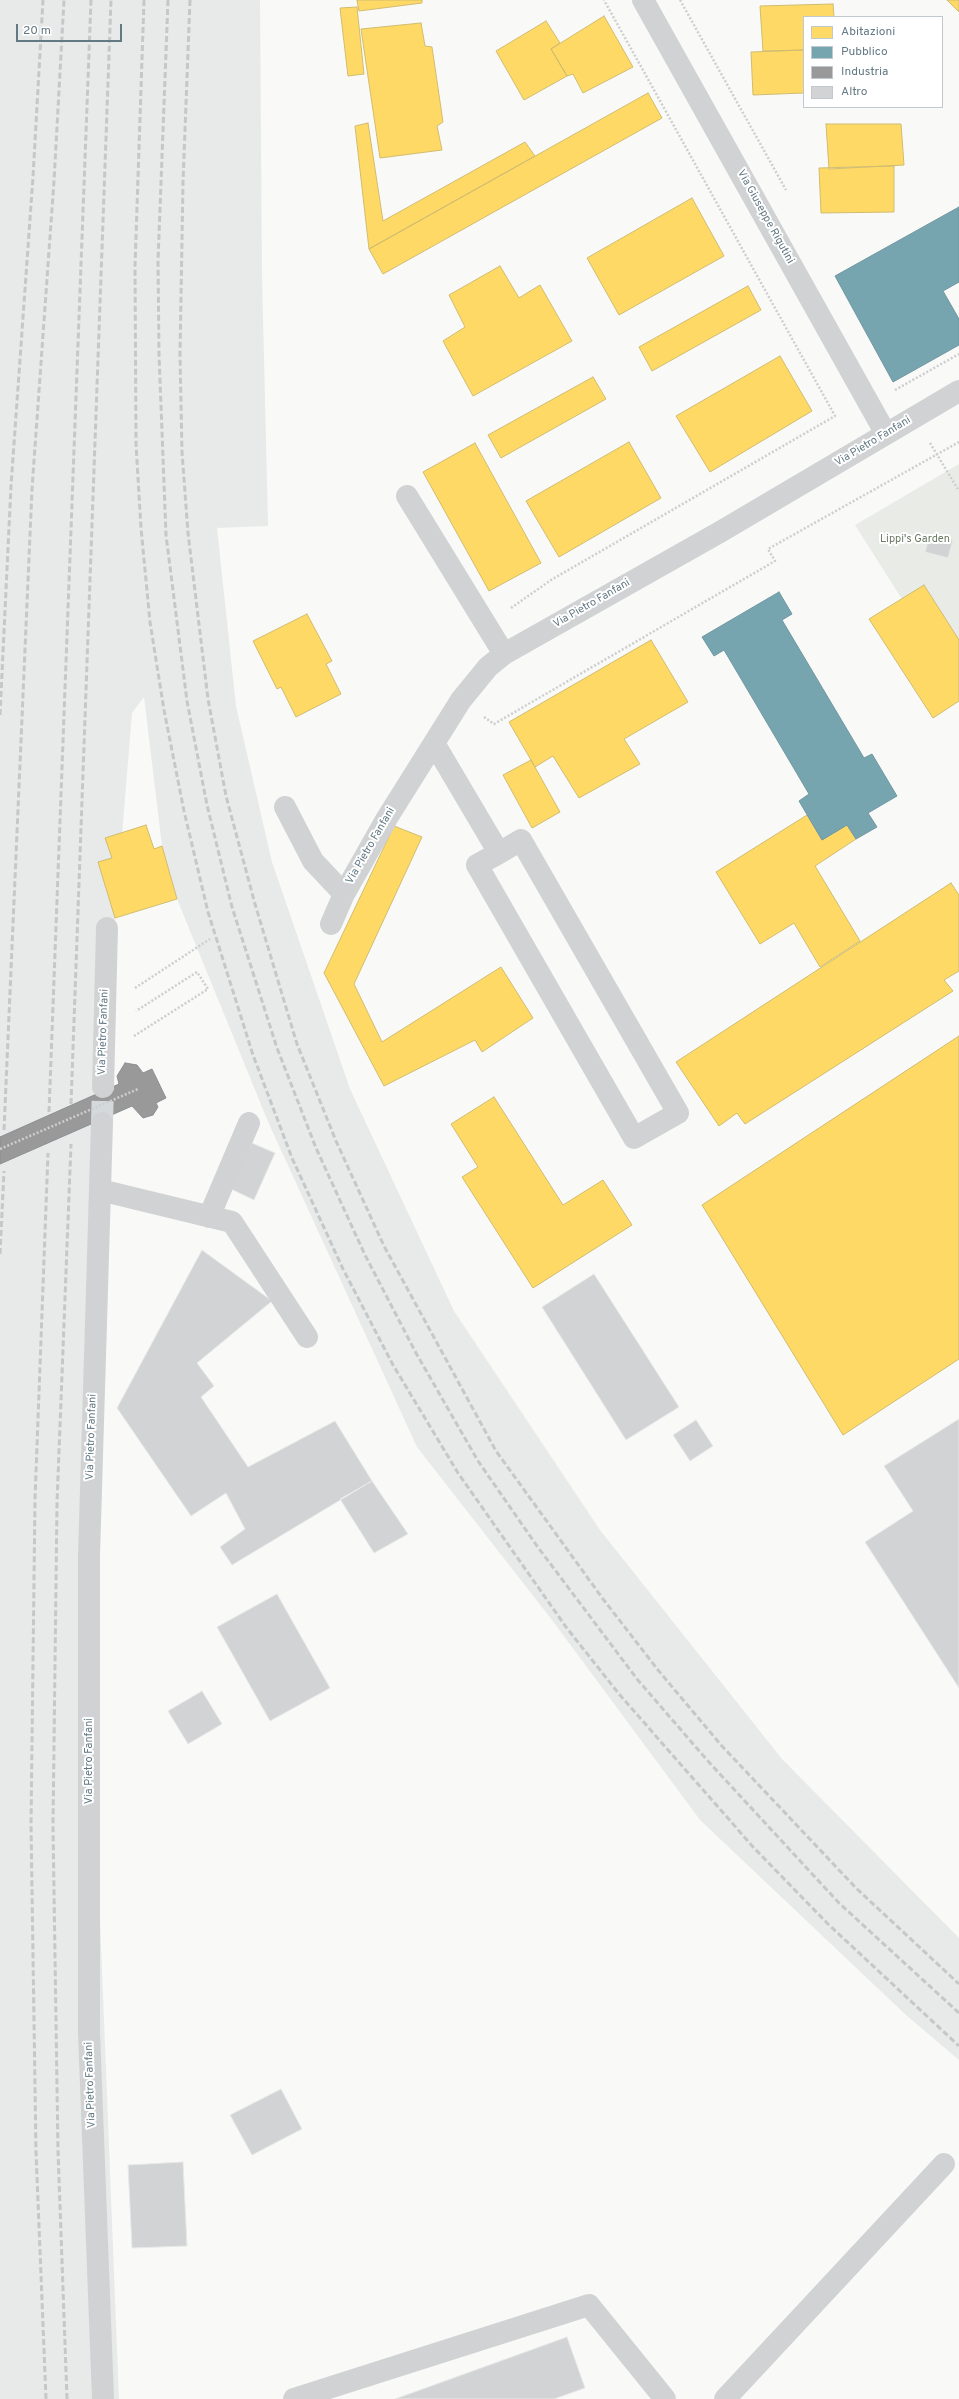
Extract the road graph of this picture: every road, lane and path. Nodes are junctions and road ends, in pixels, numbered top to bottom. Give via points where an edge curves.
1 (604, 0) edge
2 (642, 0) edge
3 (959, 354) edge
4 (891, 384) dead end
5 (959, 391) edge
6 (914, 417) junction
7 (886, 434) junction
8 (959, 442) edge
9 (937, 454) junction
10 (959, 491) edge
11 (407, 496) dead end
12 (486, 626) junction
13 (504, 654) junction
14 (461, 700) junction
15 (434, 743) junction
16 (285, 807) dead end
17 (499, 853) junction
18 (344, 894) junction
19 (331, 924) dead end
20 (108, 928) dead end
21 (210, 940) dead end
22 (133, 990) dead end
23 (130, 1015) dead end
24 (104, 1056) junction
25 (103, 1087) tunnel mouth
26 (138, 1089) dead end
27 (102, 1123) tunnel mouth
28 (249, 1123) dead end
29 (0, 1149) edge
30 (100, 1190) junction
31 (210, 1217) junction
32 (307, 1337) dead end
33 (944, 2164) dead end
34 (103, 2399) edge
35 (294, 2399) edge
36 (666, 2399) edge
37 (725, 2399) edge

1 - 12 path via 835,416 551,580
2 - 7 street, Via Giuseppe Rigutini
3 - 4 path via 894,391
5 - 6 street, Via Pietro Fanfani
6 - 7 street, Via Pietro Fanfani
6 - 9 path
7 - 13 street, Via Pietro Fanfani
8 - 9 path
9 - 10 path
9 - 14 path via 768,549 775,561 494,724
11 - 12 street
12 - 13 street
13 - 14 street, Via Pietro Fanfani via 476,680
14 - 15 street, Via Pietro Fanfani
15 - 17 street
15 - 18 street, Via Pietro Fanfani
16 - 18 street via 313,861
17 - 17 street via 477,865 634,1138 678,1113 521,840
18 - 19 street, Via Pietro Fanfani
20 - 24 street, Via Pietro Fanfani
21 - 22 path
23 - 24 path via 197,972 208,989
24 - 25 street, Via Pietro Fanfani
26 - 29 path, bridge
27 - 30 street, Via Pietro Fanfani
28 - 31 street
30 - 31 street
30 - 34 street, Via Pietro Fanfani via 89,1556 89,2032
31 - 32 street via 232,1222
33 - 37 street
35 - 36 street via 589,2305

